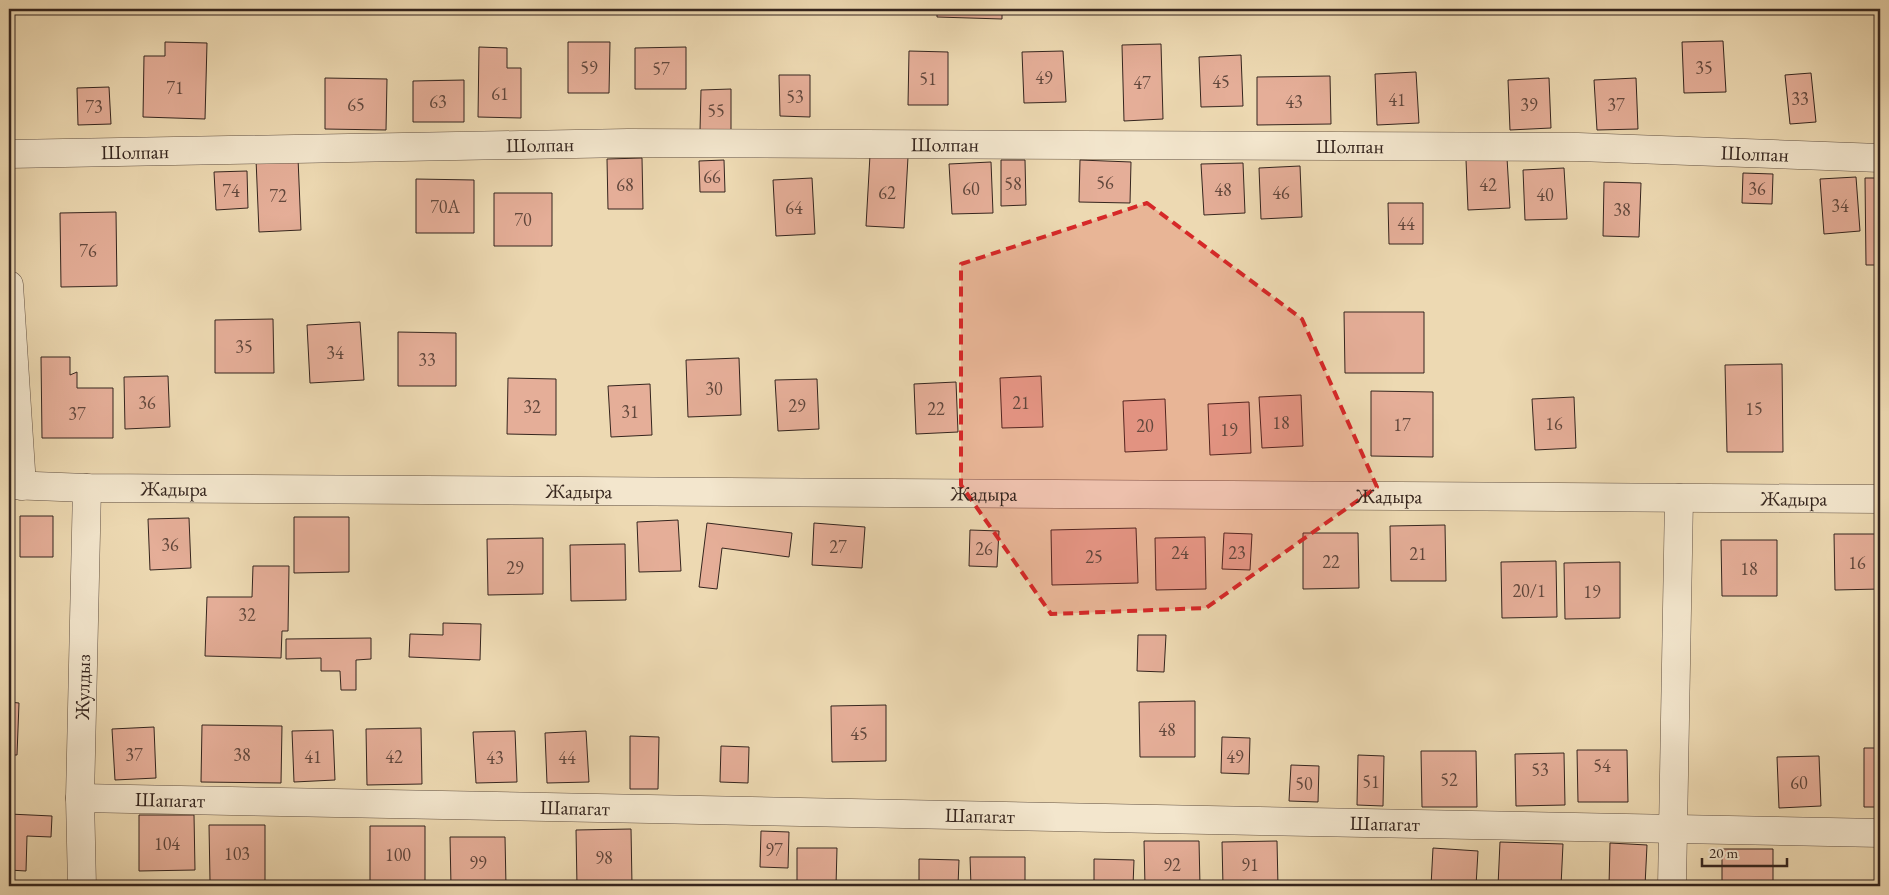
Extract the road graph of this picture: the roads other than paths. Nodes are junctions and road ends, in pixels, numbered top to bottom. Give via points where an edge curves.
1 (9, 154) edge
2 (1880, 158) edge
3 (9, 286) edge
4 (15, 485) edge
5 (87, 488) junction
6 (1680, 498) junction
7 (1880, 499) edge
8 (80, 798) junction
9 (1673, 829) junction
10 (1880, 833) edge
11 (82, 886) edge
12 (1672, 886) edge

1 - 2 street, Шолпан via 648,143 1578,147
3 - 4 street
4 - 5 street, Жадыра
5 - 6 street, Жадыра
5 - 8 street, Жулдыз
6 - 7 street, Жадыра
6 - 9 street
8 - 9 street, Шапагат
8 - 11 street, Жулдыз
9 - 10 street, Шапагат
9 - 12 street

